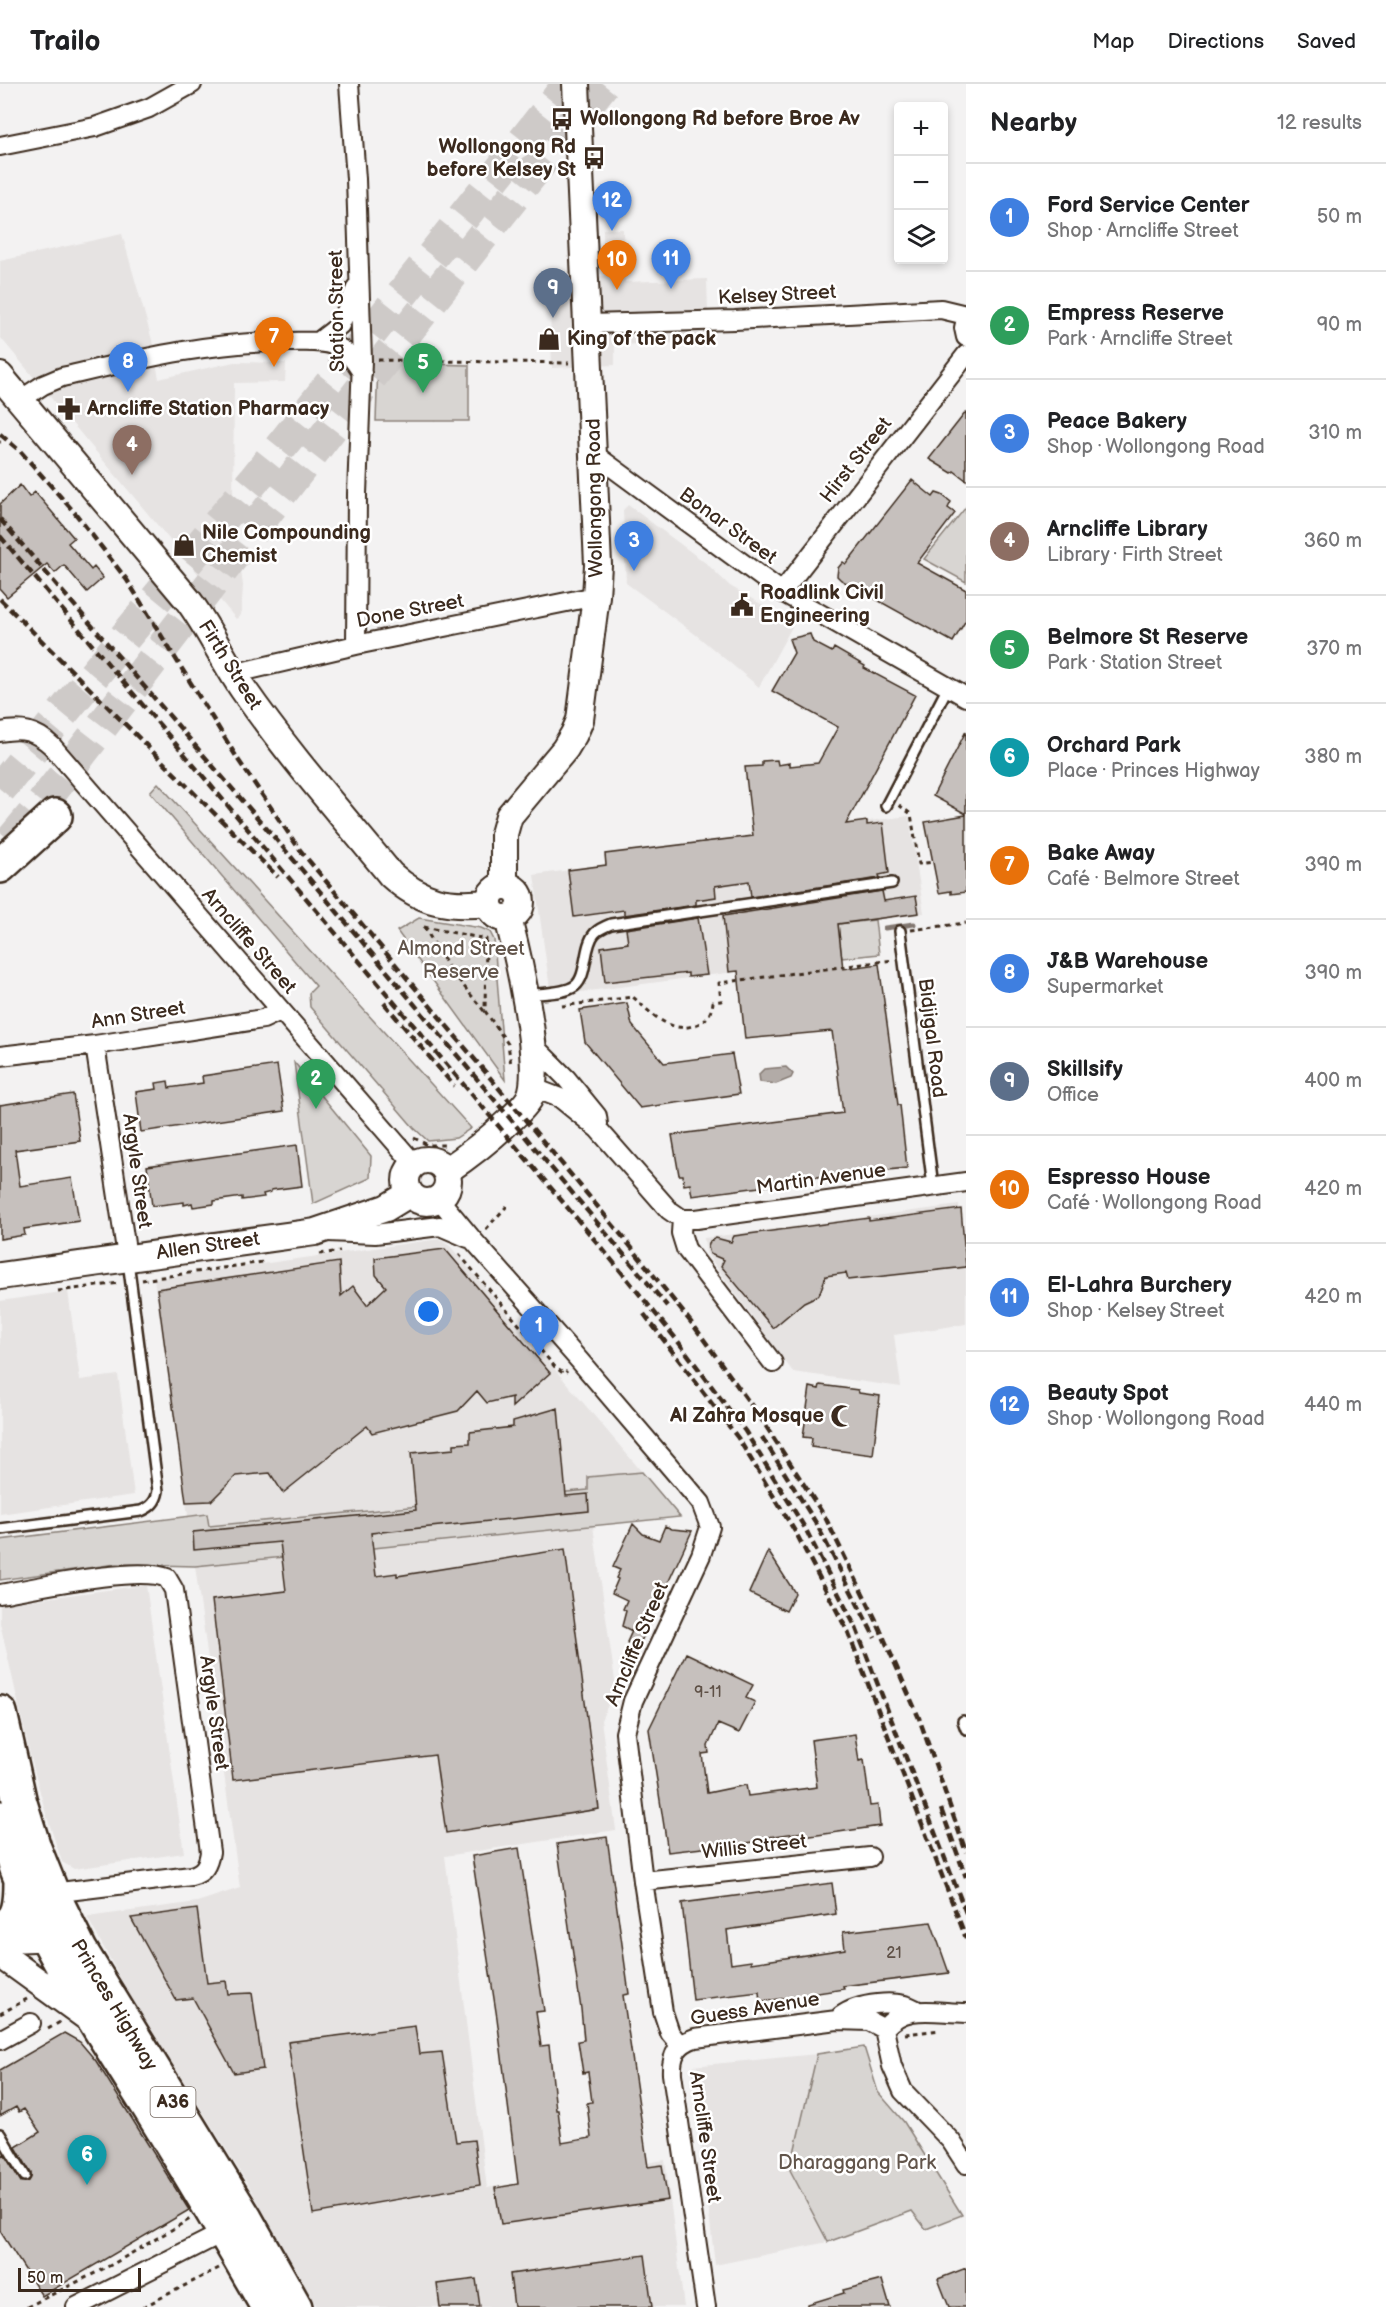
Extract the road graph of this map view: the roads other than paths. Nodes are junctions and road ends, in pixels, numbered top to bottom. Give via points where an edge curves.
1 (192, 84) edge
2 (349, 84) edge
3 (576, 84) edge
4 (0, 146) edge
5 (360, 280) junction
6 (966, 317) edge
7 (589, 324) junction
8 (966, 337) edge
9 (318, 342) junction
10 (966, 355) edge
11 (362, 366) junction
12 (0, 376) edge
13 (20, 400) junction
14 (594, 454) junction
15 (782, 592) junction
16 (596, 596) junction
17 (356, 645) junction
18 (232, 674) junction
19 (948, 687) junction
20 (966, 696) edge
21 (0, 732) edge
22 (888, 802) road end
23 (55, 816) dead end
24 (0, 866) edge
25 (892, 883) dead end
26 (500, 902) junction
27 (900, 931) road end
28 (526, 1003) junction
29 (280, 1011) junction
30 (532, 1044) junction
31 (95, 1045) junction
32 (0, 1056) edge
33 (534, 1088) junction
34 (598, 1129) junction
35 (409, 1157) junction
36 (446, 1171) junction
37 (966, 1182) edge
38 (933, 1186) junction
39 (409, 1194) junction
40 (439, 1199) junction
41 (682, 1219) junction
42 (479, 1235) junction
43 (316, 1243) junction
44 (127, 1257) junction
45 (0, 1276) edge
46 (773, 1363) dead end
47 (0, 1529) edge
48 (0, 1594) edge
49 (0, 1713) edge
50 (0, 1814) edge
51 (870, 1857) dead end
52 (643, 1881) junction
53 (16, 1882) junction
54 (52, 1893) junction
55 (0, 1928) edge
56 (0, 1933) edge
57 (45, 1936) junction
58 (80, 1950) junction
59 (0, 1953) edge
60 (917, 2010) junction
61 (966, 2013) edge
62 (837, 2020) junction
63 (31, 2023) dead end
64 (96, 2024) junction
65 (884, 2029) junction
66 (0, 2040) edge
67 (680, 2045) junction
68 (0, 2134) edge
69 (966, 2164) edge
70 (25, 2176) dead end
71 (235, 2225) junction
72 (76, 2307) edge
73 (268, 2307) edge
74 (295, 2307) edge
75 (706, 2307) edge

1 - 4 street via 148,108 95,127
2 - 5 street, Station Street
3 - 7 street, Wollongong Road
5 - 9 street via 340,325
5 - 11 street, Station Street
6 - 7 street, Kelsey Street via 941,309
6 - 8 street
7 - 14 street, Wollongong Road
9 - 11 street via 345,352
9 - 13 street via 213,345 62,377
10 - 15 street, Hirst Street
11 - 17 street, Station Street
12 - 13 street, Firth Street
13 - 18 street, Firth Street via 188,600
14 - 15 street, Bonar Street
14 - 16 street, Wollongong Road
15 - 19 street, Bonar Street
16 - 17 street, Done Street
16 - 26 street, Wollongong Road via 580,720 564,749 509,816 504,834
17 - 18 street, Done Street
18 - 26 street, Firth Street via 271,728 391,875 406,888 421,897 454,906
19 - 20 street, Bonar Street
19 - 22 lane
21 - 29 street, Arncliffe Street via 25,729 52,746
23 - 24 highway
25 - 28 lane via 611,924 596,931 589,942 576,986
26 - 28 street, Wollongong Road
27 - 38 lane, Bidjigal Road
28 - 30 street, Wollongong Road
29 - 31 street, Ann Street via 262,1019
29 - 35 street, Arncliffe Street
30 - 33 street, Wollongong Road
30 - 34 street via 597,1116
31 - 32 street, Ann Street
31 - 44 street, Argyle Street
33 - 34 street via 560,1098
33 - 36 street via 525,1105 484,1145
34 - 41 street via 669,1210
35 - 36 street via 420,1162 432,1161
35 - 39 street
36 - 40 street via 448,1183
37 - 38 street, Martin Avenue
38 - 41 street, Martin Avenue
39 - 40 street via 426,1203
39 - 43 street, Allen Street
40 - 42 street, Arncliffe Street
41 - 46 street via 686,1249
42 - 43 street via 440,1226
42 - 52 street, Arncliffe Street via 701,1503 710,1527 701,1555 633,1701 625,1733
43 - 44 street, Allen Street
44 - 45 street, Allen Street
44 - 47 lane, Argyle Street via 158,1491 156,1500 141,1511
48 - 54 street, Argyle Street via 116,1575 150,1574 167,1578 174,1590 210,1852 208,1863 202,1872 191,1876
49 - 54 highway, Princes Highway / A36 via 26,1825
50 - 53 highway, Princes Highway / A36
51 - 52 street, Willis Street
52 - 67 street, Arncliffe Street via 663,2012 669,2033
53 - 55 highway via 21,1896 15,1919
53 - 57 highway, Princes Highway / A36
54 - 58 highway, Princes Highway / A36
56 - 57 street via 18,1939
57 - 58 street
57 - 64 highway, Princes Highway / A36
58 - 71 highway, Princes Highway / A36
59 - 64 street
60 - 61 street, Guess Avenue
60 - 62 street, Guess Avenue via 909,2006 876,2005 857,2008
60 - 65 street via 900,2015
62 - 65 street, Guess Avenue via 869,2020
62 - 67 street, Guess Avenue via 695,2038
63 - 66 street
64 - 71 highway, Princes Highway / A36
65 - 69 street via 892,2066 903,2091 951,2141
67 - 75 street, Arncliffe Street via 672,2061 672,2074
68 - 70 lane
71 - 72 street
71 - 73 highway, Princes Highway / A36
71 - 74 highway, Princes Highway / A36

